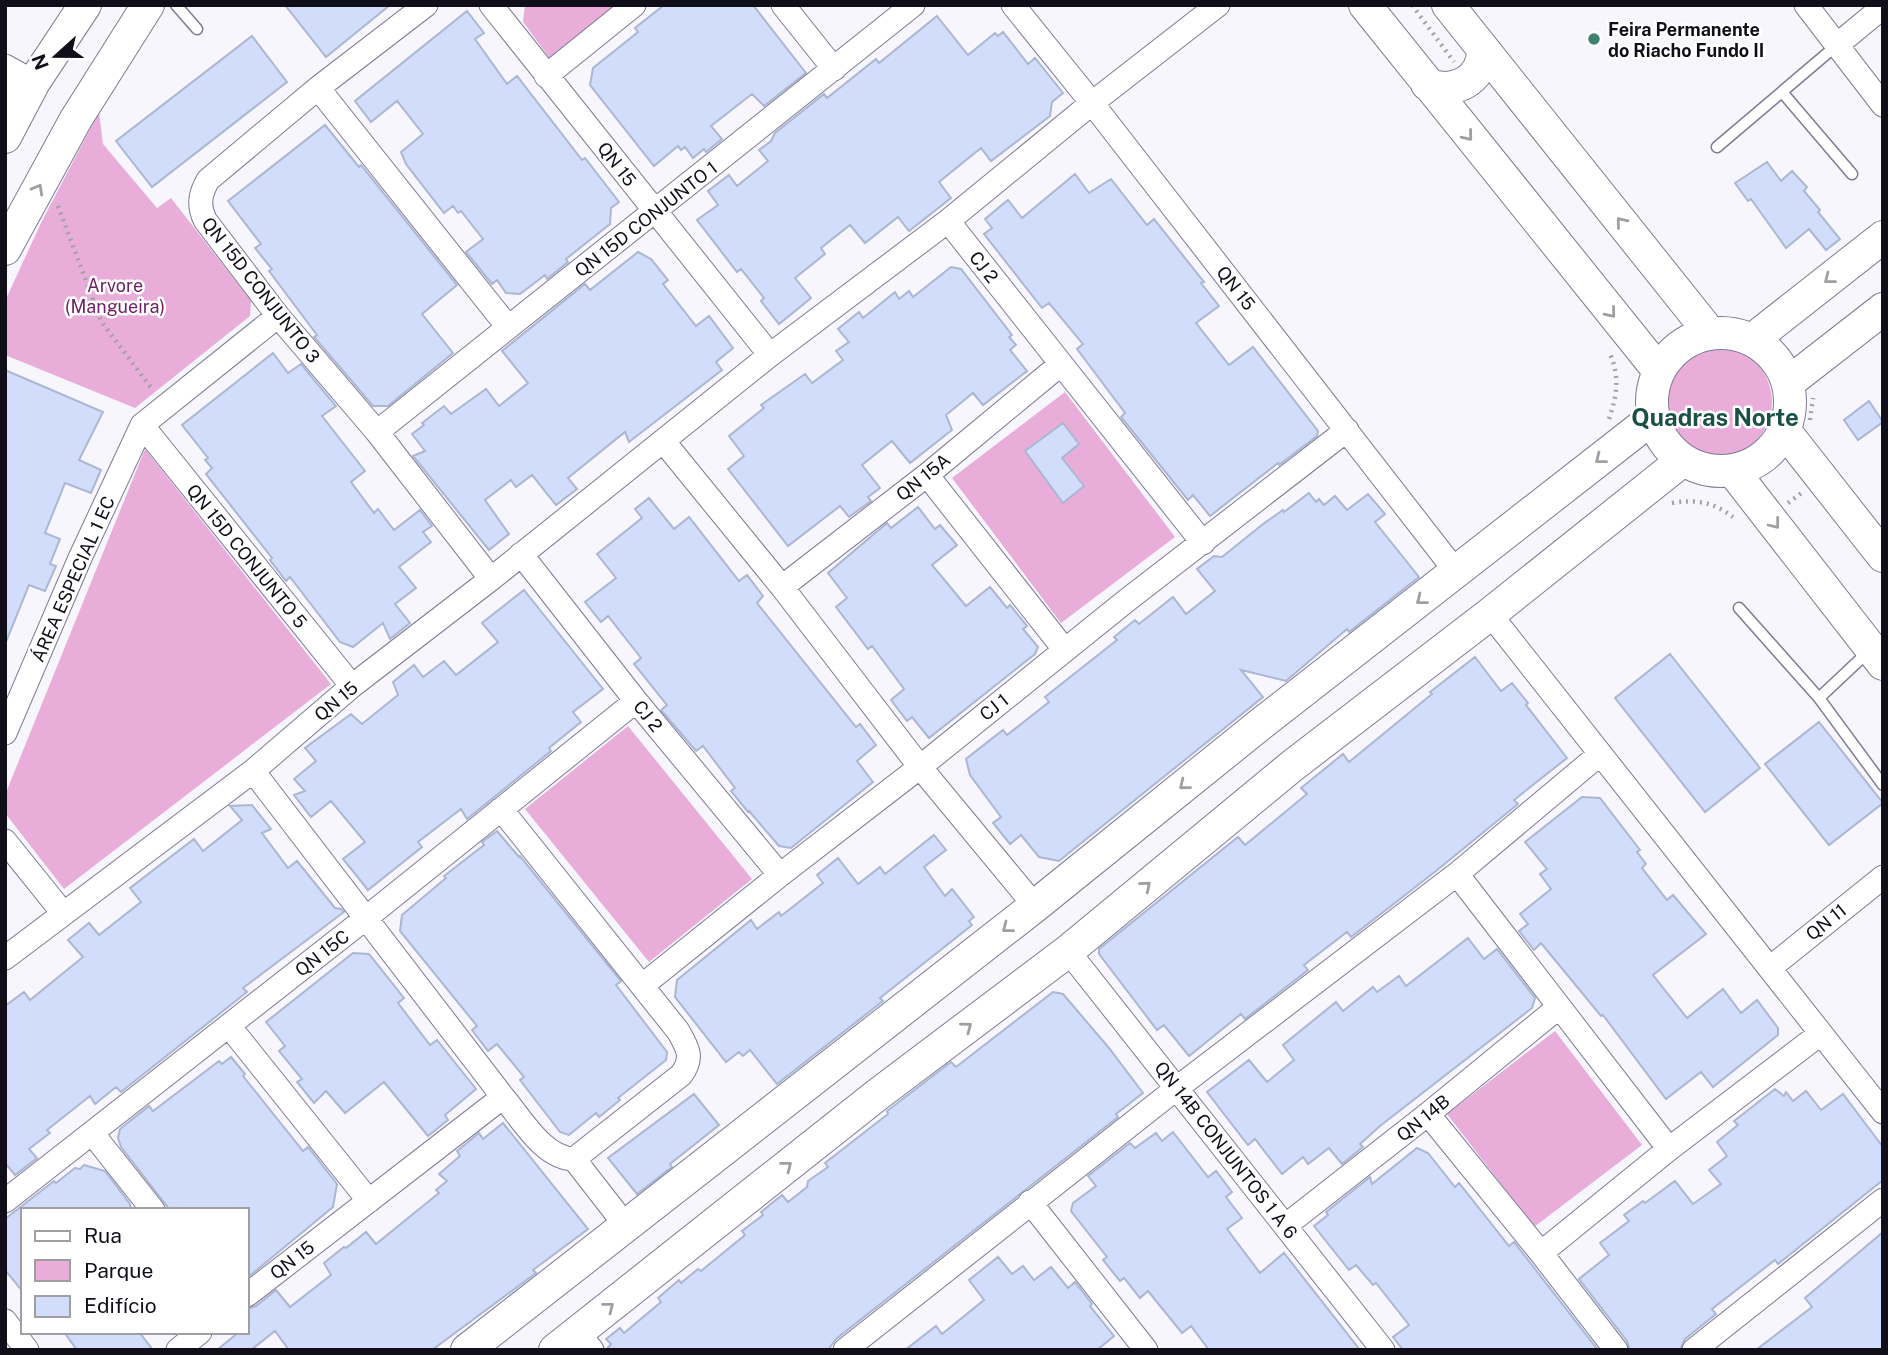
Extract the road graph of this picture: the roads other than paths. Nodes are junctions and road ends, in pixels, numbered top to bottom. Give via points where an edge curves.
1 (85, 5) edge
2 (148, 5) edge
3 (176, 5) edge
4 (426, 5) edge
5 (491, 5) edge
6 (634, 5) edge
7 (783, 5) edge
8 (913, 5) edge
9 (1013, 5) edge
10 (1218, 5) edge
11 (1365, 5) edge
12 (1448, 5) edge
13 (1806, 5) edge
14 (1883, 7) edge
15 (197, 29) dead end
16 (1837, 45) junction
17 (1483, 50) junction
18 (5, 66) edge
19 (834, 69) junction
20 (547, 76) junction
21 (1427, 84) junction
22 (318, 88) junction
23 (1782, 92) junction
24 (1092, 103) junction
25 (16, 104) edge
26 (1883, 105) edge
27 (1717, 147) dead end
28 (1852, 174) dead end
29 (654, 212) junction
30 (948, 221) junction
31 (1883, 237) edge
32 (5, 249) edge
33 (1883, 309) edge
34 (278, 316) junction
35 (508, 327) junction
36 (1710, 333) junction
37 (1752, 340) junction
38 (770, 355) junction
39 (1061, 364) junction
40 (1659, 371) junction
41 (1800, 390) junction
42 (1654, 417) junction
43 (142, 425) junction
44 (1347, 430) junction
45 (1798, 430) junction
46 (377, 432) junction
47 (664, 442) junction
48 (1683, 460) junction
49 (1733, 471) junction
50 (927, 475) junction
51 (1203, 542) junction
52 (521, 554) junction
53 (1883, 556) edge
54 (1457, 573) junction
55 (492, 579) junction
56 (782, 587) junction
57 (1739, 608) dead end
58 (1490, 614) junction
59 (1064, 649) junction
60 (1877, 656) edge
61 (352, 686) junction
62 (1819, 698) junction
63 (636, 701) junction
64 (1262, 723) junction
65 (5, 733) edge
66 (1600, 754) junction
67 (1213, 762) junction
68 (1292, 766) junction
69 (920, 767) junction
70 (253, 771) junction
71 (1883, 785) edge
72 (1244, 804) junction
73 (501, 809) junction
74 (5, 841) edge
75 (1457, 874) junction
76 (780, 875) junction
77 (1883, 877) edge
78 (1035, 905) junction
79 (63, 913) junction
80 (366, 918) junction
81 (1068, 951) junction
82 (5, 958) edge
83 (1770, 968) junction
84 (643, 985) junction
85 (1559, 1007) junction
86 (229, 1026) junction
87 (1820, 1034) junction
88 (846, 1054) junction
89 (1177, 1088) junction
90 (877, 1095) junction
91 (503, 1097) junction
92 (1883, 1112) edge
93 (1428, 1114) junction
94 (92, 1133) junction
95 (1669, 1149) junction
96 (574, 1159) junction
97 (5, 1200) edge
98 (1883, 1200) edge
99 (369, 1201) junction
100 (1030, 1202) junction
101 (151, 1208) edge
102 (626, 1226) junction
103 (1285, 1226) junction
104 (1541, 1253) junction
105 (248, 1294) edge
106 (5, 1321) edge
107 (198, 1334) edge
108 (575, 1344) edge
109 (1135, 1346) edge
110 (27, 1350) edge
111 (178, 1350) edge
112 (467, 1350) edge
113 (845, 1350) edge
114 (1383, 1350) edge
115 (1616, 1350) edge
116 (1694, 1350) edge

1 - 25 main road
32 -> 2 main road via 76,118
3 - 15 lane
4 - 22 street, QN 15D CONJUNTO 3
5 - 20 street, QN 15
6 - 20 street
7 - 19 street
8 - 19 street, QN 15D CONJUNTO 1
9 - 24 street, QN 15
10 - 24 street, QN 15
11 - 21 main road
12 - 17 main road
13 - 16 street
14 - 16 street
16 - 23 lane
16 - 26 street
17 - 21 main road via 1480,69 1458,88 1437,89
36 -> 17 main road
18 - 25 street
19 - 29 street, QN 15D CONJUNTO 1
20 - 29 street, QN 15
21 -> 40 main road
22 - 34 street, QN 15D CONJUNTO 3 via 208,180 200,201 205,220
22 - 35 street
23 - 27 lane
23 - 28 lane
24 - 30 street, QN 15
24 - 44 street, QN 15
29 - 35 street, QN 15D CONJUNTO 1
29 - 38 street, QN 15
30 - 38 street, QN 15
30 - 39 street, CJ 2
31 -> 37 main road
33 - 41 main road
34 - 43 street
34 - 46 street, QN 15D CONJUNTO 3
35 - 46 street, QN 15D CONJUNTO 1
36 - 37 main road
36 - 40 main road via 1671,353
37 - 41 main road via 1768,351
38 - 47 street, QN 15
39 - 50 street, QN 15A
39 - 51 street, CJ 2
40 - 42 main road via 1652,394
41 - 45 main road via 1790,415
42 - 48 main road via 1664,441
42 -> 54 main road
43 - 61 street, QN 15D CONJUNTO 5
43 - 65 street, ÁREA ESPECIAL 1 EC
44 - 51 street, CJ 1
44 - 54 street, QN 15
45 - 49 main road via 1764,457
45 - 53 main road via 1822,478
46 - 55 street, QN 15D CONJUNTO 3
47 - 52 street, QN 15
47 - 56 street
48 - 49 main road via 1707,470
48 - 58 main road
49 -> 60 main road
50 - 56 street, QN 15A
50 - 59 street
51 - 59 street, CJ 1
52 - 55 street, QN 15
52 - 63 street, CJ 2
54 -> 64 main road
55 - 61 street, QN 15
56 - 69 street
57 - 62 lane
58 - 66 street
58 - 68 main road
59 - 69 street, CJ 1
60 - 62 lane
61 - 70 street, QN 15
62 - 71 lane
63 - 73 street, QN 15C
63 - 76 street, CJ 2
64 - 67 main road
64 - 68 main road via 1259,746 1263,755
66 - 75 street
66 - 83 street
67 - 72 main road via 1233,770 1245,791
67 -> 78 main road
68 - 72 main road
69 - 76 street, CJ 1
69 - 78 street
70 - 79 street, QN 15
70 - 80 street
81 -> 72 main road
73 - 80 street, QN 15C
73 - 84 street
74 - 79 street
75 - 85 street
75 - 89 street
76 - 84 street, CJ 1
77 - 83 street, QN 11
78 -> 88 main road
79 - 82 street, QN 15
80 - 86 street, QN 15C
80 - 91 street
81 - 89 street, QN 14B CONJUNTOS 1 A 6
90 -> 81 main road
83 - 87 street
84 - 96 street via 686,1044 688,1066
85 - 93 street, QN 14B
85 - 95 street
86 - 94 street, QN 15C
86 - 99 street
87 - 92 street
87 - 95 street
88 - 90 main road via 841,1074 844,1090 860,1097
88 - 102 main road
89 - 100 street
89 - 103 street, QN 14B CONJUNTOS 1 A 6
108 -> 90 main road
91 - 96 street via 545,1146
91 - 99 street, QN 15
93 - 103 street, QN 14B
93 - 104 street
94 - 97 street, QN 15C
94 - 101 street
95 - 104 street
96 - 102 street
98 - 116 street
99 - 105 street, QN 15
100 - 109 street
100 - 113 street
102 - 112 main road
103 - 114 street, QN 14B CONJUNTOS 1 A 6
104 - 115 street
106 - 110 street
107 - 111 street

